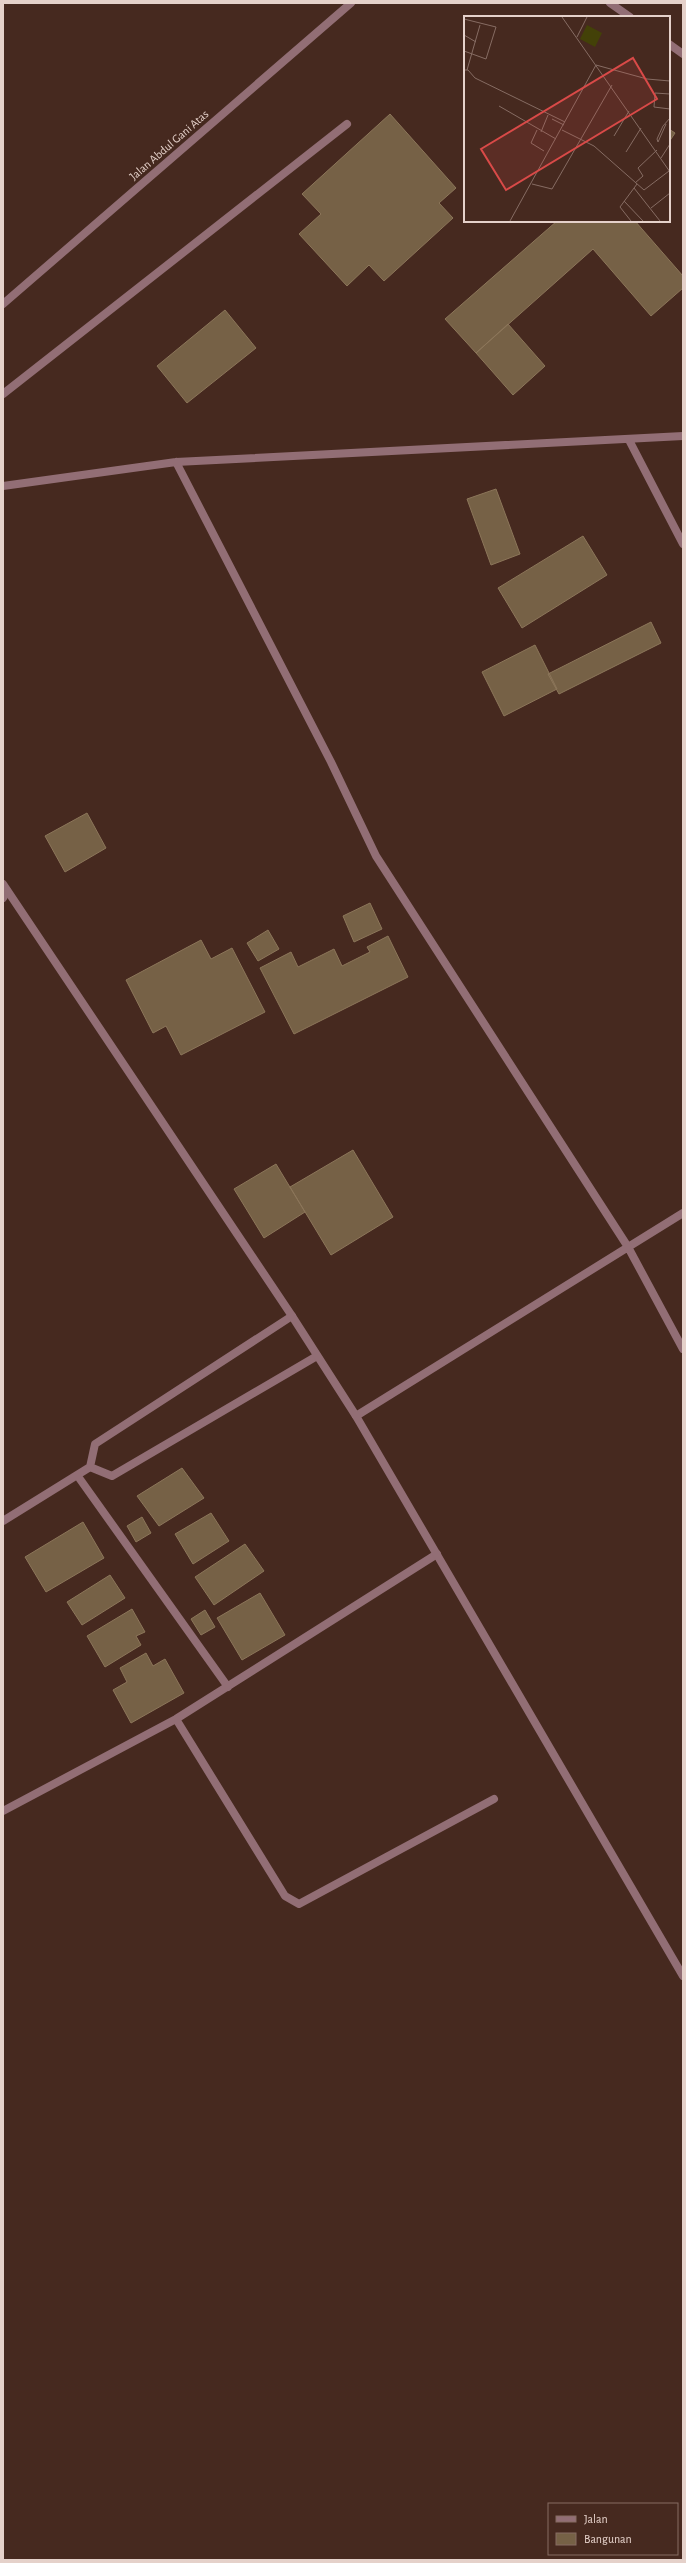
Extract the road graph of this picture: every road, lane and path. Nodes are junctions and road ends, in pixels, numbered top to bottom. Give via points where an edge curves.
1 (351, 3) edge
2 (610, 3) edge
3 (629, 16) edge
4 (670, 45) edge
5 (683, 54) edge
6 (347, 124) dead end
7 (3, 304) edge
8 (3, 394) edge
9 (683, 436) edge
10 (630, 440) junction
11 (176, 462) junction
12 (3, 486) edge
13 (683, 544) edge
14 (4, 891) edge
15 (683, 1214) edge
16 (628, 1247) junction
17 (292, 1316) junction
18 (683, 1349) edge
19 (317, 1356) junction
20 (356, 1416) junction
21 (90, 1467) junction
22 (77, 1475) junction
23 (3, 1521) edge
24 (437, 1554) junction
25 (228, 1687) junction
26 (176, 1719) junction
27 (494, 1799) dead end
28 (3, 1811) edge
29 (683, 1976) edge

1 - 7 street, Jalan Abdul Gani Atas
2 - 3 street
4 - 5 street
6 - 8 street
9 - 10 street
10 - 11 street
10 - 13 street
11 - 12 street
11 - 16 street via 331,762 376,856
14 - 17 street
15 - 16 street
16 - 18 street
16 - 20 street
17 - 19 street
17 - 21 street via 95,1444
19 - 20 street
19 - 21 street via 112,1476
20 - 24 street
21 - 22 street
22 - 23 street
22 - 25 street
24 - 25 street
24 - 29 street
25 - 26 street
26 - 27 street via 285,1896 299,1904
26 - 28 street

